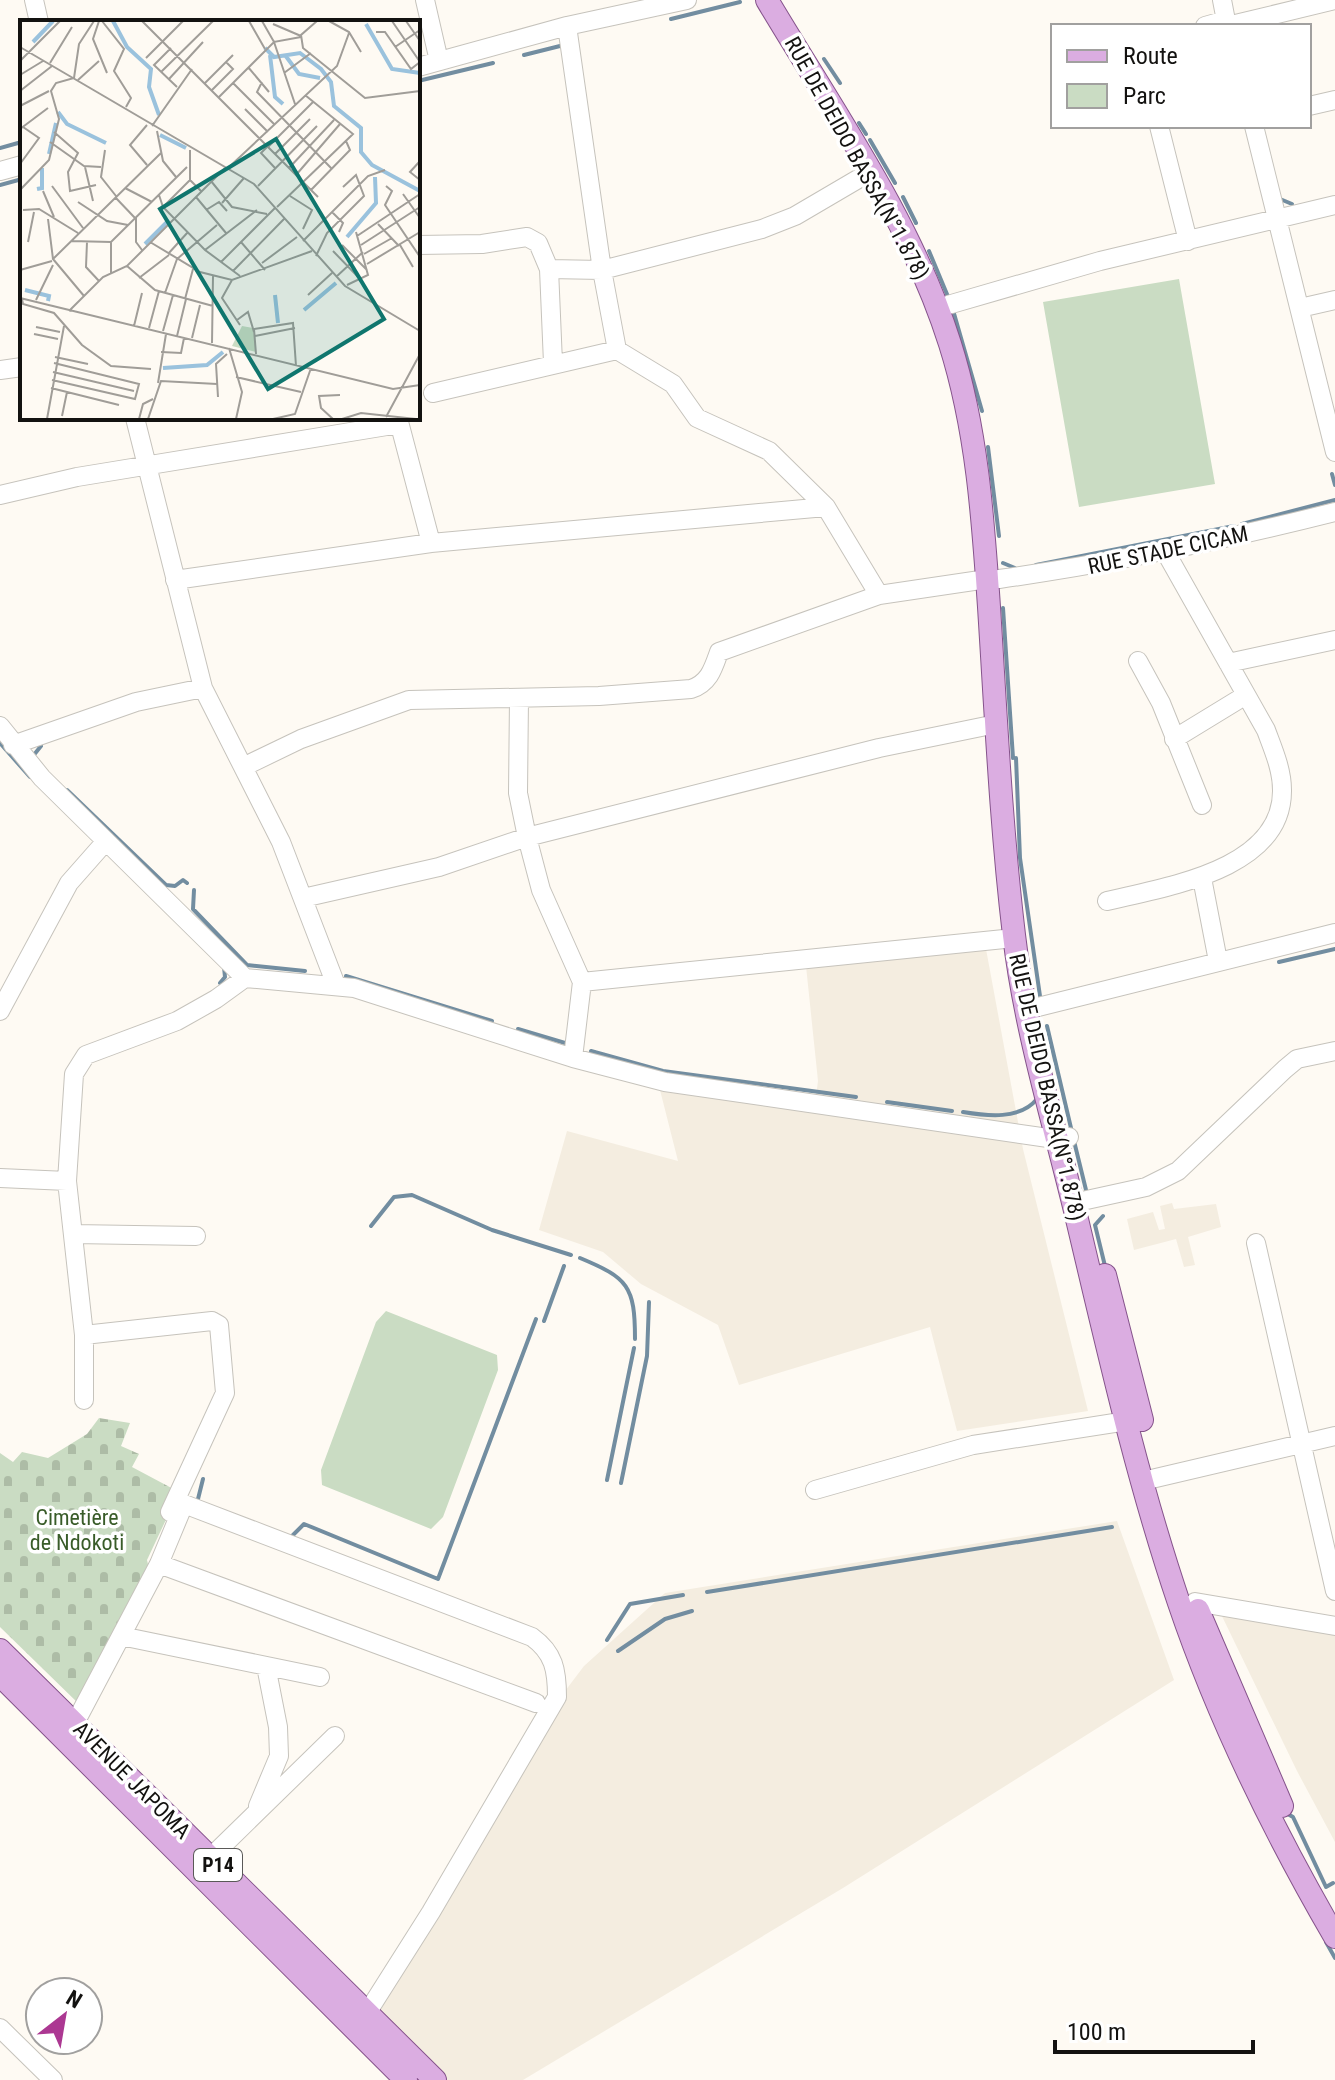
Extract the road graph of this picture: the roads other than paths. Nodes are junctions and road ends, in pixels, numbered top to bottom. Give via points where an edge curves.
1 (34, 0) edge
2 (425, 0) edge
3 (687, 0) edge
4 (1222, 0) edge
5 (1335, 0) edge
6 (777, 1) edge
7 (39, 20) edge
8 (1227, 24) edge
9 (567, 26) junction
10 (439, 61) junction
11 (420, 66) edge
12 (1335, 100) edge
13 (1311, 106) edge
14 (1160, 128) edge
15 (1254, 128) edge
16 (20, 166) edge
17 (0, 171) edge
18 (870, 172) junction
19 (1335, 205) edge
20 (1277, 219) junction
21 (1188, 241) junction
22 (420, 245) edge
23 (549, 269) junction
24 (602, 270) junction
25 (1335, 300) edge
26 (948, 305) junction
27 (1300, 308) junction
28 (617, 350) junction
29 (553, 363) junction
30 (20, 367) edge
31 (0, 370) edge
32 (433, 393) dead end
33 (1331, 410) edge
34 (136, 420) edge
35 (399, 421) edge
36 (1335, 452) edge
37 (148, 467) junction
38 (0, 495) edge
39 (826, 507) junction
40 (1335, 512) edge
41 (431, 543) junction
42 (1165, 551) junction
43 (993, 579) junction
44 (175, 580) junction
45 (879, 595) junction
46 (1335, 640) edge
47 (1138, 661) dead end
48 (1228, 663) junction
49 (203, 688) junction
50 (1246, 695) junction
51 (519, 698) junction
52 (996, 724) junction
53 (0, 726) edge
54 (1174, 739) junction
55 (13, 745) junction
56 (245, 766) junction
57 (1202, 805) dead end
58 (1008, 818) junction
59 (527, 837) junction
60 (106, 841) junction
61 (1202, 878) junction
62 (303, 898) junction
63 (1107, 901) dead end
64 (1335, 933) edge
65 (1014, 938) junction
66 (1218, 961) junction
67 (245, 978) junction
68 (582, 982) junction
69 (336, 985) junction
70 (1038, 1007) junction
71 (0, 1011) edge
72 (1335, 1051) edge
73 (573, 1058) junction
74 (1062, 1138) junction
75 (0, 1178) edge
76 (67, 1181) junction
77 (1080, 1201) junction
78 (73, 1234) junction
79 (196, 1236) dead end
80 (1256, 1243) dead end
81 (84, 1335) junction
82 (84, 1400) dead end
83 (1127, 1421) junction
84 (1335, 1436) edge
85 (1304, 1443) junction
86 (1150, 1479) junction
87 (815, 1490) dead end
88 (155, 1571) junction
89 (1335, 1591) edge
90 (1195, 1602) junction
91 (1335, 1626) edge
92 (121, 1636) junction
93 (0, 1650) edge
94 (266, 1666) junction
95 (0, 1675) edge
96 (320, 1677) dead end
97 (536, 1703) dead end
98 (75, 1723) junction
99 (335, 1736) dead end
100 (256, 1813) junction
101 (211, 1857) junction
102 (1335, 1906) edge
103 (1335, 1937) edge
104 (362, 2022) junction
105 (0, 2028) edge
106 (53, 2080) edge
107 (406, 2080) edge
108 (435, 2080) edge

1 - 7 street
2 - 10 street
3 - 9 street
4 - 8 street
5 - 8 street
6 - 18 main road, RUE DE DEIDO BASSA(N°1.878)
6 - 26 main road via 893,193
9 - 10 street
9 - 24 street
10 - 11 street
12 - 13 street
14 - 21 street
15 - 20 street
16 - 17 street
18 - 24 street via 779,224
18 - 43 main road, RUE DE DEIDO BASSA(N°1.878) via 921,266 952,349 974,442
19 - 20 street
20 - 21 street
20 - 27 street
21 - 26 street
22 - 23 street via 527,237 538,243
23 - 24 street
23 - 29 street
24 - 28 street
25 - 27 street
26 - 43 main road via 981,422
27 - 33 street
28 - 29 street
28 - 39 street via 673,384 697,418 764,447
29 - 32 street
30 - 31 street
33 - 36 street
34 - 37 street
35 - 37 street
35 - 41 street
37 - 38 street
37 - 44 street
39 - 41 street
39 - 45 street
40 - 42 street, RUE STADE CICAM
41 - 44 street
42 - 43 street, RUE STADE CICAM
42 - 48 street
43 - 45 street, RUE STADE CICAM
43 - 52 main road, RUE DE DEIDO BASSA(N°1.878)
43 - 58 main road
44 - 49 street
45 - 51 street, RUE STADE CICAM via 719,652 711,674 691,689
46 - 48 street
47 - 54 street
48 - 50 street
49 - 55 street via 136,702
49 - 56 street
50 - 54 street
50 - 61 street via 1278,762 1283,791 1276,819 1258,843
51 - 56 street via 401,702
51 - 59 street via 518,793
52 - 58 main road, RUE DE DEIDO BASSA(N°1.878)
52 - 59 street via 879,748
53 - 55 street
54 - 57 street
55 - 60 street
56 - 62 street
58 - 65 main road, RUE DE DEIDO BASSA(N°1.878)
58 - 70 main road
59 - 62 street via 439,867
59 - 68 street via 541,890
60 - 67 street
60 - 71 street via 69,883
61 - 63 street
61 - 66 street
62 - 69 street
64 - 66 street
65 - 68 street
65 - 74 main road, RUE DE DEIDO BASSA(N°1.878)
66 - 70 street
67 - 69 street
67 - 76 street via 200,1009 79,1062
68 - 73 street
69 - 73 street
70 - 74 main road
72 - 77 street via 1297,1059 1178,1171 1146,1187
73 - 74 street via 699,1088
74 - 77 main road, RUE DE DEIDO BASSA(N°1.878)
75 - 76 street
76 - 78 street
77 - 83 main road, RUE DE DEIDO BASSA(N°1.878)
77 - 86 main road
78 - 79 street
78 - 81 street
80 - 85 street
81 - 82 street
81 - 88 street via 212,1321 219,1325 225,1393 145,1569
83 - 86 main road, RUE DE DEIDO BASSA(N°1.878)
83 - 87 street via 973,1445
84 - 85 street
85 - 86 street
85 - 89 street
86 - 90 main road
86 - 103 main road, RUE DE DEIDO BASSA(N°1.878) via 1178,1600 1204,1668 1260,1795
88 - 92 street
88 - 97 street
88 - 104 street via 184,1504 532,1637 554,1661 557,1697
90 - 91 street
90 - 102 main road via 1273,1788
92 - 94 street
92 - 98 street
93 - 98 main road, AVENUE JAPOMA / P14
94 - 96 street
94 - 100 street via 279,1756
95 - 104 main road, AVENUE JAPOMA / P14
98 - 101 main road, AVENUE JAPOMA / P14
99 - 100 street
100 - 101 street
101 - 104 main road, AVENUE JAPOMA / P14
104 - 107 main road, AVENUE JAPOMA / P14
104 - 108 main road, AVENUE JAPOMA / P14
105 - 106 street

